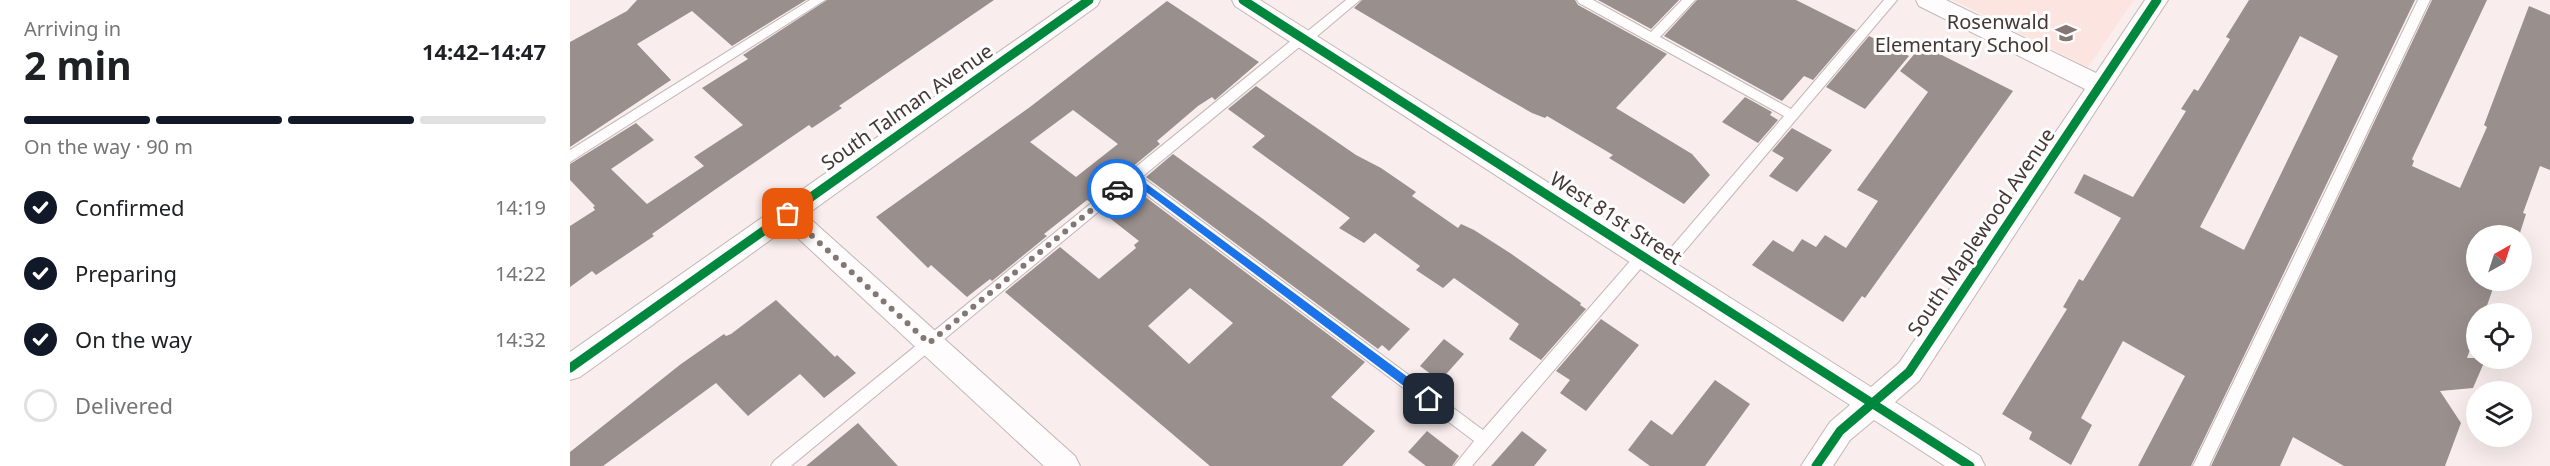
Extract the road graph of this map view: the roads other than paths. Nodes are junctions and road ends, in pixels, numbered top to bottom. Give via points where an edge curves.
1 (819, 0) edge
2 (1089, 0) edge
3 (1243, 0) edge
4 (1354, 0) edge
5 (1583, 0) edge
6 (1689, 0) edge
7 (1891, 0) edge
8 (1927, 0) edge
9 (2157, 0) edge
10 (2424, 0) edge
11 (1652, 38) junction
12 (1304, 39) junction
13 (2101, 86) junction
14 (1792, 115) junction
15 (570, 157) edge
16 (1132, 177) junction
17 (788, 214) junction
18 (1653, 262) junction
19 (929, 343) junction
20 (570, 368) edge
21 (1872, 403) junction
22 (1484, 440) junction
23 (779, 466) edge
24 (1065, 466) edge
25 (1462, 466) edge
26 (1816, 466) edge
27 (1970, 466) edge
28 (2201, 466) edge

1 - 15 lane
2 - 17 street, South Talman Avenue
3 - 12 street, West 81st Street
4 - 12 lane
5 - 11 lane
6 - 11 lane
7 - 14 lane
8 - 13 street
9 - 13 street, South Maplewood Avenue
10 - 28 lane
11 - 14 lane
12 - 16 lane
12 - 18 street, West 81st Street
13 - 21 street, South Maplewood Avenue via 1909,372
14 - 18 lane
16 - 19 lane
16 - 22 lane
17 - 19 street
17 - 20 street, South Talman Avenue
18 - 21 street, West 81st Street
18 - 22 lane
19 - 23 lane
19 - 24 street
21 - 26 street, South Maplewood Avenue via 1840,431
21 - 27 street, West 81st Street
22 - 25 lane

